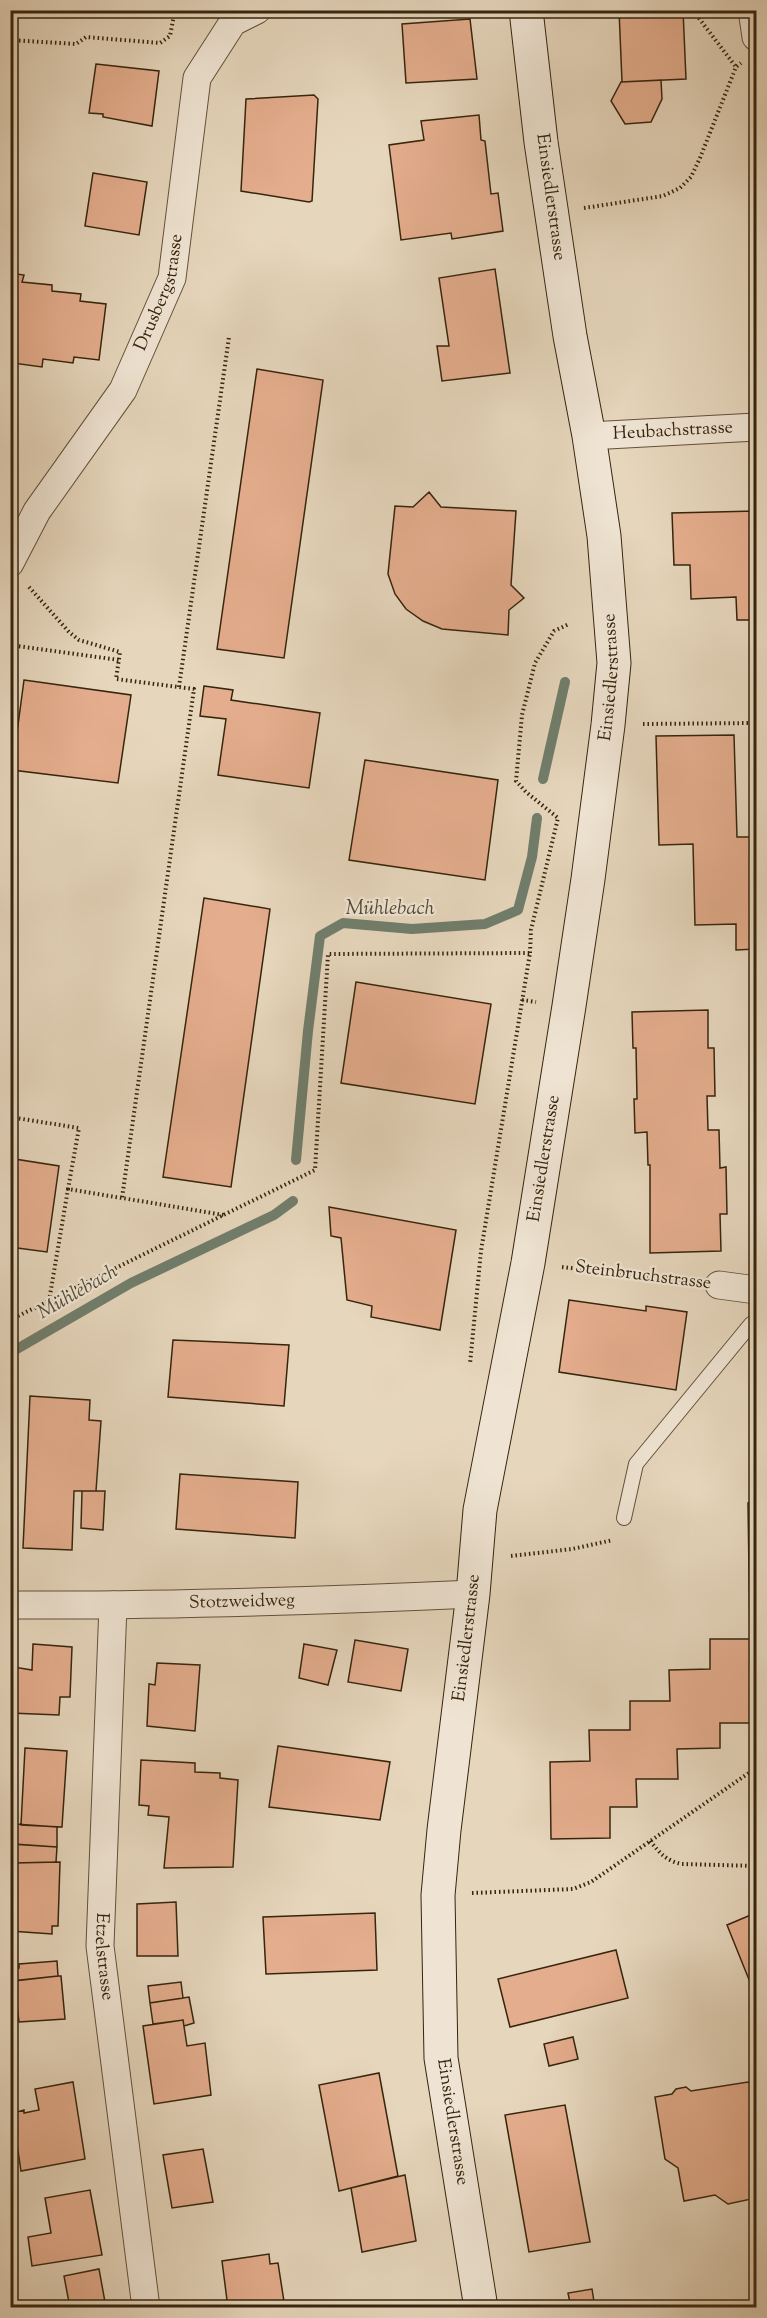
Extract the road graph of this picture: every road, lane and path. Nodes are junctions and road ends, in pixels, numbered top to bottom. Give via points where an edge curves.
1 (175, 10) edge
2 (526, 10) edge
3 (695, 10) edge
4 (752, 10) edge
5 (239, 14) edge
6 (756, 37) edge
7 (10, 40) edge
8 (743, 61) dead end
9 (736, 67) junction
10 (581, 208) dead end
11 (229, 337) dead end
12 (756, 427) edge
13 (589, 436) junction
14 (18, 572) edge
15 (569, 624) dead end
16 (10, 645) edge
17 (119, 660) junction
18 (179, 687) junction
19 (756, 723) edge
20 (608, 725) junction
21 (530, 953) junction
22 (10, 1117) edge
23 (69, 1189) junction
24 (122, 1198) junction
25 (224, 1215) junction
26 (528, 1263) junction
27 (719, 1285) joint
28 (756, 1290) edge
29 (49, 1301) junction
30 (10, 1320) edge
31 (756, 1321) edge
32 (470, 1366) dead end
33 (624, 1518) joint
34 (501, 1557) dead end
35 (473, 1594) junction
36 (10, 1605) edge
37 (113, 1605) junction
38 (756, 1768) edge
39 (650, 1841) junction
40 (756, 1866) edge
41 (438, 1894) junction
42 (146, 2307) edge
43 (481, 2307) edge

1 - 7 path via 170,36 160,43 86,37 76,44
2 - 13 main road, Einsiedlerstrasse via 541,142
3 - 9 path
4 - 6 street
5 - 14 street, Drusbergstrasse via 197,78 172,278 123,390 37,511
8 - 9 path
9 - 10 path via 700,158 680,188 663,196
11 - 18 path
12 - 13 street, Heubachstrasse
13 - 20 main road, Einsiedlerstrasse via 612,622 614,663
14 - 17 path via 69,632 79,640 120,652
15 - 21 path via 554,631 535,663 522,715 516,780 558,819 531,930
16 - 17 path
17 - 18 path via 116,679
18 - 24 path via 194,689
19 - 20 path
20 - 26 main road, Einsiedlerstrasse via 587,890
21 - 25 path via 328,954 315,1170
21 - 32 path via 481,1251
22 - 23 path via 79,1128
23 - 24 path
23 - 29 path
24 - 25 path
25 - 29 path
26 - 27 path, Steinbruchstrasse
26 - 35 main road, Einsiedlerstrasse via 480,1510
27 - 28 street, Steinbruchstrasse
29 - 30 path
31 - 33 lane via 636,1464
33 - 34 path via 613,1540
35 - 37 street, Stotzweidweg via 277,1603
35 - 41 main road, Einsiedlerstrasse
36 - 37 street, Stotzweidweg
37 - 42 street, Etzelstrasse via 100,1946
38 - 39 path
39 - 40 path via 670,1862
39 - 41 path via 591,1882 573,1889
41 - 43 main road, Einsiedlerstrasse via 441,2058

